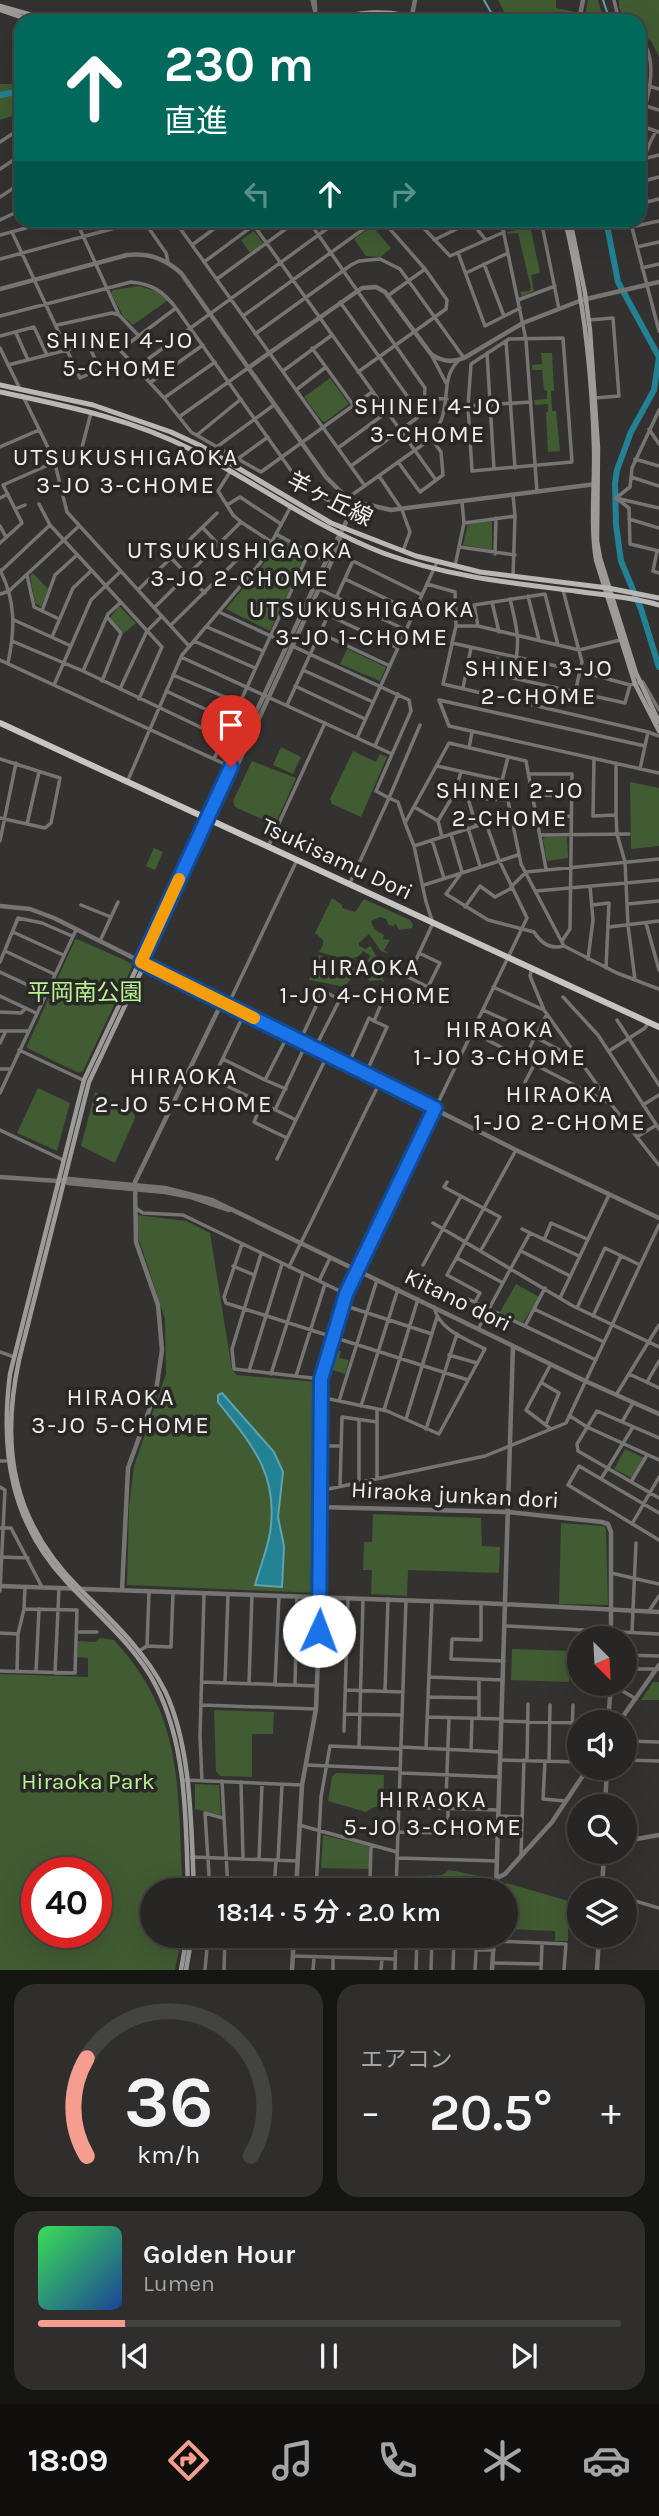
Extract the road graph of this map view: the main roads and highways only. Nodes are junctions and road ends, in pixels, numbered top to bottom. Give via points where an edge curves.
1 (0, 8) edge
2 (24, 14) edge
3 (359, 14) edge
4 (384, 14) edge
5 (570, 228) edge
6 (584, 299) junction
7 (0, 385) edge
8 (0, 392) edge
9 (232, 468) junction
10 (596, 484) junction
11 (342, 532) junction
12 (435, 565) junction
13 (606, 588) junction
14 (609, 596) junction
15 (659, 598) edge
16 (659, 605) edge
17 (635, 684) junction
18 (659, 722) edge
19 (0, 723) edge
20 (659, 734) edge
21 (209, 819) junction
22 (659, 1027) edge
23 (86, 1081) junction
24 (61, 1180) junction
25 (3, 1461) edge
26 (76, 1588) junction
27 (184, 1780) junction
28 (188, 1878) edge
29 (193, 1878) edge
30 (185, 1948) edge
31 (190, 1948) edge
32 (181, 1970) edge
33 (186, 1970) edge

1 - 2 main road
3 - 4 main road
5 - 6 main road
6 - 10 main road
6 - 10 main road via 595,398
7 - 9 main road, 羊ヶ丘線 via 139,419 199,445
8 - 9 main road, 羊ヶ丘線 via 92,412
9 - 11 main road, 羊ヶ丘線
9 - 11 main road, 羊ヶ丘線 via 290,508
10 - 13 main road via 593,543
11 - 12 main road, 羊ヶ丘線
11 - 12 main road, 羊ヶ丘線 via 384,553
12 - 13 main road, 羊ヶ丘線
12 - 14 main road, 羊ヶ丘線 via 489,580
13 - 14 main road
13 - 15 main road, 羊ヶ丘線
14 - 16 main road, 羊ヶ丘線
14 - 17 main road
14 - 17 main road
17 - 18 main road
17 - 20 main road
19 - 21 highway, Tsukisamu Dori
21 - 22 highway, Tsukisamu Dori
21 - 23 main road
23 - 24 main road
23 - 24 main road
24 - 25 main road via 6,1396
24 - 26 main road via 9,1423 14,1472 27,1513
25 - 26 main road via 30,1531 53,1566
26 - 27 main road via 155,1684 173,1728
26 - 27 main road via 139,1651 160,1681 183,1746
27 - 28 main road
27 - 29 main road
30 - 32 main road
31 - 33 main road

